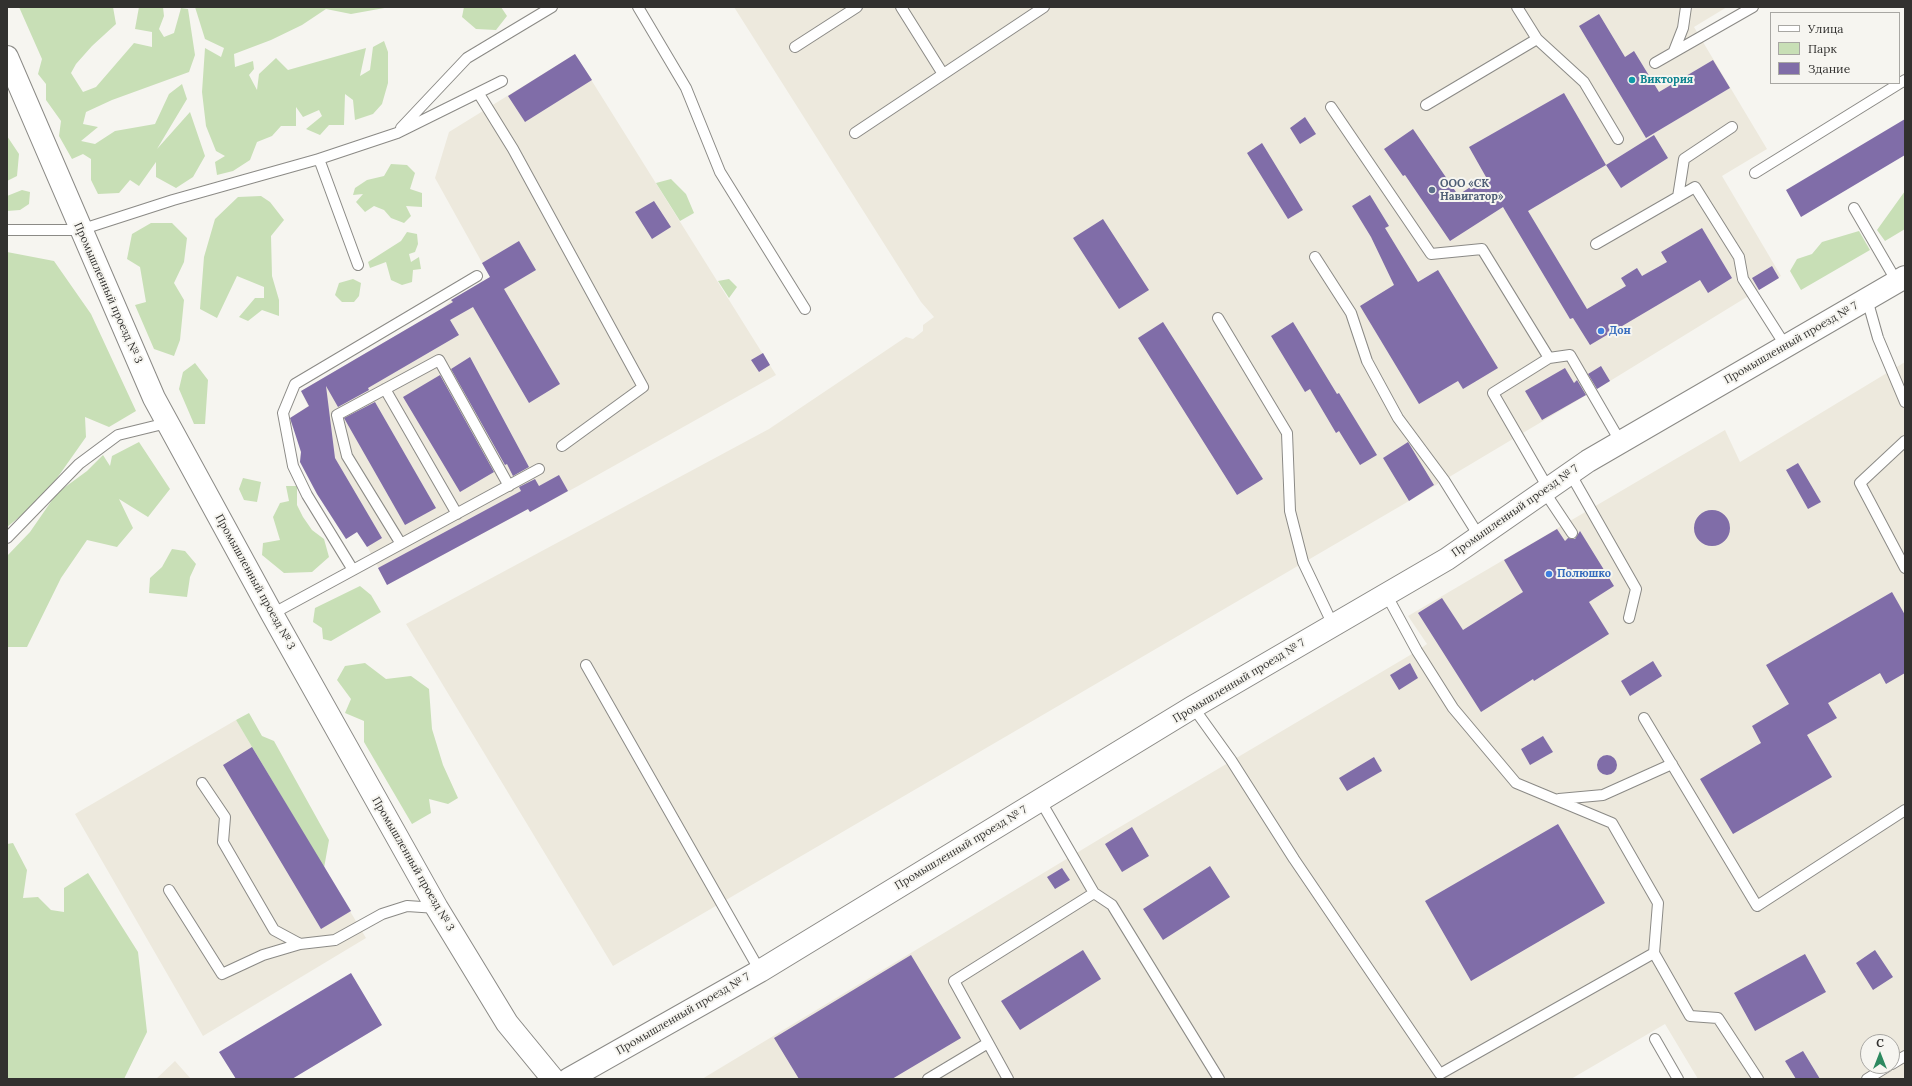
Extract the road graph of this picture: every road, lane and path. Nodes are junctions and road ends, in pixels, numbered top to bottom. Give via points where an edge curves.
1 (552, 7) edge
2 (638, 7) edge
3 (857, 7) edge
4 (901, 7) edge
5 (1044, 7) edge
6 (1517, 7) edge
7 (1686, 7) edge
8 (1753, 7) edge
9 (1537, 39) junction
10 (795, 47) dead end
11 (1674, 51) junction
12 (7, 57) edge
13 (1655, 63) dead end
14 (943, 74) junction
15 (502, 81) dead end
16 (1899, 84) edge
17 (479, 94) junction
18 (1426, 105) dead end
19 (1331, 107) dead end
20 (1732, 127) dead end
21 (397, 133) junction
22 (855, 133) dead end
23 (1618, 139) dead end
24 (319, 159) junction
25 (1755, 173) dead end
26 (1678, 197) junction
27 (1854, 208) dead end
28 (7, 230) edge
29 (80, 230) junction
30 (1596, 244) dead end
31 (1315, 257) dead end
32 (358, 265) dead end
33 (477, 276) dead end
34 (1901, 280) edge
35 (1867, 299) junction
36 (805, 309) dead end
37 (1218, 318) dead end
38 (1785, 345) junction
39 (1549, 358) junction
40 (385, 389) junction
41 (1905, 402) edge
42 (168, 423) junction
43 (1620, 441) junction
44 (1905, 442) edge
45 (562, 446) dead end
46 (539, 469) dead end
47 (1570, 473) junction
48 (509, 486) junction
49 (1546, 490) junction
50 (457, 514) junction
51 (1572, 532) dead end
52 (1479, 536) junction
53 (7, 538) edge
54 (401, 544) junction
55 (1905, 568) edge
56 (353, 570) junction
57 (1386, 594) junction
58 (272, 614) junction
59 (1629, 618) dead end
60 (1333, 625) junction
61 (586, 665) dead end
62 (1193, 707) junction
63 (1644, 718) dead end
64 (1672, 764) junction
65 (202, 783) dead end
66 (1557, 799) junction
67 (1040, 800) junction
68 (1905, 810) edge
69 (169, 890) dead end
70 (1094, 892) junction
71 (437, 908) junction
72 (300, 944) junction
73 (1654, 953) junction
74 (760, 971) junction
75 (1655, 1039) dead end
76 (988, 1043) junction
77 (553, 1079) edge
78 (569, 1079) edge
79 (928, 1079) edge
80 (1008, 1079) edge
81 (1219, 1079) edge
82 (1678, 1079) edge
83 (1758, 1079) edge

1 - 21 lane via 467,58
2 - 36 lane via 686,88 720,172
3 - 10 lane
4 - 14 lane
5 - 14 lane
6 - 9 lane
7 - 11 lane via 1683,28
8 - 11 lane
9 - 18 lane
9 - 23 lane via 1584,82
11 - 13 lane
12 - 29 street, Промышленный проезд № 3
14 - 22 lane
15 - 17 lane
16 - 25 lane
17 - 21 lane
17 - 45 lane via 513,149 643,386
19 - 39 lane via 1431,254 1482,249
20 - 26 lane via 1684,160
21 - 24 lane
24 - 29 lane via 173,200
24 - 32 lane
26 - 30 lane
26 - 38 lane via 1695,187 1739,257 1743,278
27 - 34 lane
28 - 29 lane
29 - 42 street, Промышленный проезд № 3 via 154,398
31 - 52 lane via 1350,313 1367,361 1398,418 1444,480
33 - 56 lane via 295,384 283,413 293,466 307,495
34 - 35 street, Промышленный проезд № 7
35 - 38 street, Промышленный проезд № 7
35 - 41 lane via 1878,338
37 - 60 lane via 1287,433 1290,511 1303,562
38 - 43 street, Промышленный проезд № 7
39 - 43 lane via 1570,355
39 - 49 lane via 1493,394
40 - 48 lane via 439,360
40 - 50 lane
40 - 54 lane via 337,415 347,456
42 - 53 lane via 118,435 79,464
42 - 58 street, Промышленный проезд № 3
43 - 47 street, Промышленный проезд № 7
44 - 55 lane via 1860,483
46 - 48 lane
47 - 49 street, Промышленный проезд № 7
47 - 59 lane via 1636,589
48 - 50 lane
49 - 51 lane
49 - 52 street, Промышленный проезд № 7
50 - 54 lane
52 - 57 street, Промышленный проезд № 7 via 1447,559
54 - 56 lane
56 - 58 lane
57 - 60 street, Промышленный проезд № 7
57 - 66 lane via 1417,651 1453,708 1516,783
58 - 71 street, Промышленный проезд № 3
60 - 62 street, Промышленный проезд № 7
61 - 74 lane
62 - 67 street, Промышленный проезд № 7
62 - 73 lane via 1440,1074
63 - 64 lane
64 - 66 lane via 1603,795
64 - 68 lane via 1757,906
65 - 72 lane via 225,817 223,842 274,930
66 - 73 lane via 1612,823 1658,903
67 - 70 lane
67 - 74 street, Промышленный проезд № 7
69 - 72 lane via 222,974 262,955
70 - 76 lane via 954,981
70 - 81 lane via 1112,905
71 - 72 lane via 407,906 382,914 335,940
71 - 77 street, Промышленный проезд № 3 via 507,1023
73 - 83 lane via 1690,1016 1718,1018
74 - 78 street, Промышленный проезд № 7
75 - 82 lane
76 - 79 lane
76 - 80 lane

